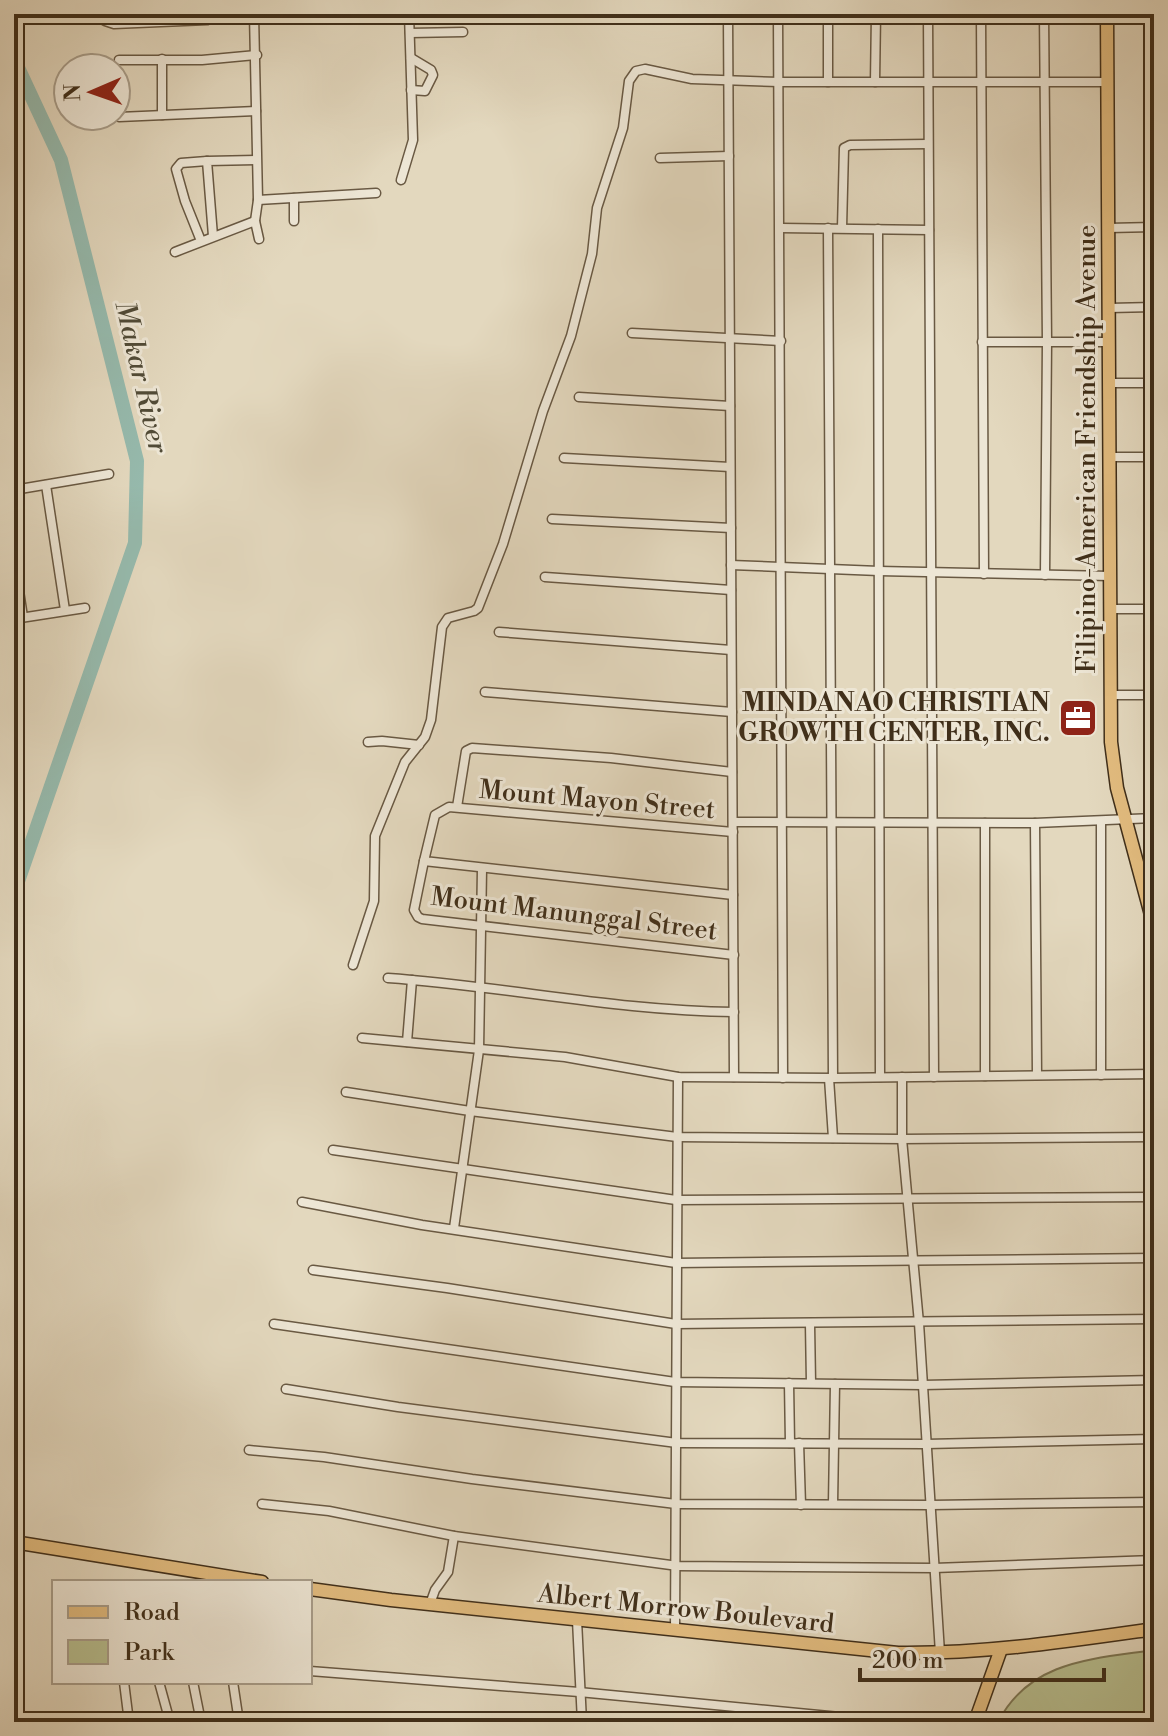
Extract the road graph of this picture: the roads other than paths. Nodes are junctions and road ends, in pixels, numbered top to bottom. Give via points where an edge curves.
1 (103, 14) edge
2 (219, 14) edge
3 (254, 14) edge
4 (409, 14) edge
5 (728, 14) edge
6 (778, 14) edge
7 (828, 14) edge
8 (876, 14) edge
9 (928, 14) edge
10 (981, 14) edge
11 (1044, 14) edge
12 (1107, 14) edge
13 (463, 32) dead end
14 (410, 33) junction
15 (257, 55) junction
16 (411, 58) junction
17 (162, 59) junction
18 (132, 60) edge
19 (729, 80) junction
20 (982, 81) junction
21 (1044, 81) junction
22 (779, 82) junction
23 (828, 82) junction
24 (875, 82) junction
25 (928, 82) junction
26 (1107, 82) junction
27 (411, 90) junction
28 (256, 111) junction
29 (162, 115) junction
30 (132, 116) edge
31 (928, 144) junction
32 (729, 156) junction
33 (660, 158) dead end
34 (256, 160) junction
35 (207, 161) junction
36 (401, 180) dead end
37 (376, 193) dead end
38 (294, 198) junction
39 (258, 200) junction
40 (255, 221) junction
41 (294, 221) dead end
42 (1154, 227) edge
43 (781, 228) junction
44 (828, 228) junction
45 (842, 228) junction
46 (1108, 228) junction
47 (878, 229) junction
48 (929, 230) junction
49 (213, 236) junction
50 (259, 239) dead end
51 (201, 241) junction
52 (175, 252) dead end
53 (1154, 307) edge
54 (1109, 308) junction
55 (632, 333) dead end
56 (730, 339) junction
57 (781, 341) junction
58 (982, 342) junction
59 (1047, 342) junction
60 (1109, 342) junction
61 (1109, 383) junction
62 (1154, 383) edge
63 (579, 397) dead end
64 (730, 406) junction
65 (1110, 457) junction
66 (1154, 457) edge
67 (564, 458) dead end
68 (730, 467) junction
69 (109, 474) dead end
70 (46, 485) junction
71 (14, 490) edge
72 (552, 519) dead end
73 (731, 528) junction
74 (14, 558) edge
75 (731, 565) junction
76 (781, 567) junction
77 (831, 568) junction
78 (879, 571) junction
79 (931, 572) junction
80 (984, 574) junction
81 (1045, 575) junction
82 (1110, 576) junction
83 (545, 577) dead end
84 (731, 590) junction
85 (85, 608) dead end
86 (1110, 609) junction
87 (1154, 609) edge
88 (65, 610) junction
89 (19, 618) edge
90 (499, 632) dead end
91 (731, 650) junction
92 (485, 692) dead end
93 (1111, 695) junction
94 (1154, 695) edge
95 (732, 712) junction
96 (368, 742) dead end
97 (419, 745) junction
98 (732, 772) junction
99 (457, 807) junction
100 (1154, 818) edge
101 (1125, 819) junction
102 (783, 822) junction
103 (880, 822) junction
104 (1101, 822) junction
105 (832, 823) junction
106 (931, 823) junction
107 (985, 823) junction
108 (1035, 823) junction
109 (733, 827) junction
110 (424, 861) junction
111 (482, 869) junction
112 (733, 895) junction
113 (481, 925) junction
114 (1154, 926) edge
115 (734, 955) junction
116 (353, 965) dead end
117 (388, 978) dead end
118 (412, 980) junction
119 (481, 986) junction
120 (734, 1012) junction
121 (362, 1038) dead end
122 (407, 1042) junction
123 (479, 1050) junction
124 (1154, 1074) edge
125 (1037, 1075) junction
126 (1101, 1075) junction
127 (985, 1076) junction
128 (678, 1077) junction
129 (734, 1077) junction
130 (880, 1077) junction
131 (902, 1077) junction
132 (934, 1077) junction
133 (783, 1078) junction
134 (831, 1078) junction
135 (346, 1092) dead end
136 (470, 1111) junction
137 (677, 1137) junction
138 (1154, 1137) edge
139 (833, 1138) junction
140 (902, 1139) junction
141 (333, 1150) dead end
142 (462, 1169) junction
143 (1154, 1197) edge
144 (676, 1200) junction
145 (908, 1200) junction
146 (302, 1202) dead end
147 (454, 1228) junction
148 (1154, 1258) edge
149 (912, 1260) junction
150 (676, 1263) junction
151 (313, 1270) dead end
152 (1154, 1319) edge
153 (919, 1323) junction
154 (274, 1324) dead end
155 (676, 1324) junction
156 (810, 1324) junction
157 (1154, 1380) edge
158 (675, 1382) junction
159 (789, 1383) junction
160 (811, 1383) junction
161 (835, 1384) junction
162 (923, 1385) junction
163 (286, 1389) dead end
164 (1154, 1439) edge
165 (677, 1443) junction
166 (795, 1443) junction
167 (833, 1443) junction
168 (926, 1444) junction
169 (249, 1450) dead end
170 (1154, 1502) edge
171 (262, 1504) dead end
172 (676, 1504) junction
173 (833, 1504) junction
174 (801, 1505) junction
175 (931, 1505) junction
176 (454, 1536) junction
177 (14, 1542) edge
178 (1154, 1560) edge
179 (678, 1566) junction
180 (934, 1568) junction
181 (218, 1579) edge
182 (312, 1589) edge
183 (430, 1604) junction
184 (577, 1620) junction
185 (1154, 1629) edge
186 (675, 1630) junction
187 (1001, 1649) junction
188 (940, 1653) junction
189 (312, 1671) edge
190 (124, 1684) edge
191 (160, 1684) edge
192 (193, 1684) edge
193 (233, 1684) edge
194 (579, 1692) junction
195 (239, 1721) edge
196 (129, 1722) edge
197 (170, 1722) edge
198 (201, 1722) edge
199 (259, 1722) edge
200 (582, 1722) edge
201 (892, 1722) edge
202 (975, 1722) edge

1 - 2 street via 110,24 207,20
3 - 15 street
4 - 14 street
5 - 19 street
6 - 22 street
7 - 23 street
8 - 24 street
9 - 25 street
10 - 20 street
11 - 21 street
12 - 26 main road, Filipino-American Friendship Avenue
13 - 14 street
14 - 16 street
15 - 17 street
15 - 28 street
16 - 27 street
16 - 27 street via 433,75 425,91
17 - 18 street
17 - 29 street
19 - 22 street
19 - 32 street
19 - 97 street via 645,69 629,81 625,121 597,208 592,254 571,336 482,603 474,611 448,618 442,627 431,720
20 - 21 street
20 - 25 street
20 - 58 street
21 - 26 street
21 - 59 street
22 - 23 street
22 - 43 street
23 - 24 street
24 - 25 street
25 - 31 street
26 - 46 main road, Filipino-American Friendship Avenue
27 - 36 street via 412,147
28 - 29 street
28 - 34 street
29 - 30 street
31 - 45 street via 844,148
31 - 48 street
32 - 33 street
32 - 56 street
34 - 35 street
34 - 39 street
35 - 49 street
35 - 51 street via 181,163 176,169
37 - 38 street
38 - 39 street
38 - 41 street
39 - 40 street
40 - 49 street
40 - 50 street
42 - 46 street
43 - 44 street
43 - 57 street
44 - 45 street
44 - 77 street
45 - 47 street
46 - 54 main road, Filipino-American Friendship Avenue
47 - 48 street
47 - 78 street
48 - 79 street
49 - 51 street
51 - 52 street
53 - 54 street
54 - 60 main road, Filipino-American Friendship Avenue
55 - 56 street
56 - 57 street
56 - 64 street
57 - 76 street
58 - 59 street
58 - 80 street
59 - 60 street
59 - 81 street
60 - 61 main road, Filipino-American Friendship Avenue
61 - 62 street
61 - 65 main road, Filipino-American Friendship Avenue
63 - 64 street
64 - 68 street
65 - 66 street
65 - 82 main road, Filipino-American Friendship Avenue
67 - 68 street
68 - 73 street
69 - 70 street
70 - 71 street
70 - 88 street
72 - 73 street
73 - 75 street
74 - 89 street
75 - 76 street
75 - 84 street
76 - 77 street
76 - 102 street
77 - 78 street
77 - 105 street
78 - 79 street
78 - 103 street
79 - 80 street
79 - 106 street
80 - 81 street
81 - 82 street
82 - 86 main road, Filipino-American Friendship Avenue
83 - 84 street
84 - 91 street
85 - 88 street
86 - 87 street
86 - 93 main road, Filipino-American Friendship Avenue
88 - 89 street
90 - 91 street
91 - 95 street
92 - 95 street
93 - 94 street
93 - 101 main road, Filipino-American Friendship Avenue via 1112,756
95 - 98 street
96 - 97 street
97 - 116 street via 405,762 375,836 374,901
98 - 99 street via 472,748 466,751
98 - 109 street
99 - 109 street, Mount Mayon Street
99 - 110 street via 435,815
100 - 101 street, Mount Mayon Street
101 - 104 street, Mount Mayon Street
101 - 114 main road, Filipino-American Friendship Avenue
102 - 105 street, Mount Mayon Street
102 - 109 street, Mount Mayon Street
102 - 133 street
103 - 105 street, Mount Mayon Street
103 - 106 street, Mount Mayon Street
103 - 130 street
104 - 108 street, Mount Mayon Street
104 - 126 street
105 - 134 street
106 - 107 street, Mount Mayon Street
106 - 132 street
107 - 108 street, Mount Mayon Street
107 - 127 street
108 - 125 street
109 - 112 street
110 - 111 street
110 - 113 street, Mount Manunggal Street via 414,910 418,917
111 - 112 street
111 - 113 street
112 - 115 street
113 - 115 street, Mount Manunggal Street
113 - 119 street
115 - 120 street
117 - 118 street
118 - 119 street
118 - 122 street
119 - 120 street via 670,1010
119 - 123 street
120 - 129 street
121 - 122 street
122 - 123 street
123 - 128 street via 598,1061
123 - 136 street
124 - 126 street
125 - 126 street
125 - 127 street
127 - 132 street
128 - 129 street
128 - 137 street
129 - 133 street
130 - 131 street
130 - 134 street
131 - 132 street
131 - 140 street
133 - 134 street
134 - 139 street
135 - 136 street
136 - 137 street
136 - 142 street
137 - 139 street
137 - 144 street
138 - 140 street
139 - 140 street
140 - 145 street
141 - 142 street
142 - 144 street
142 - 147 street
143 - 145 street
144 - 145 street
144 - 150 street
145 - 149 street
146 - 147 street
147 - 150 street
148 - 149 street
149 - 150 street
149 - 153 street
150 - 155 street
151 - 155 street
152 - 153 street
153 - 156 street
153 - 162 street
154 - 158 street
155 - 156 street
155 - 158 street
156 - 160 street
157 - 162 street
158 - 159 street
158 - 165 street
159 - 160 street
159 - 166 street
160 - 161 street
161 - 162 street
161 - 167 street
162 - 168 street
163 - 165 street
164 - 168 street
165 - 166 street
165 - 172 street
166 - 167 street
166 - 174 street
167 - 168 street
167 - 173 street
168 - 175 street
169 - 172 street
170 - 175 street
171 - 176 street via 329,1511
172 - 174 street
172 - 179 street
173 - 174 street
173 - 175 street
175 - 180 street
176 - 179 street
176 - 183 street via 448,1572
177 - 181 main road
178 - 180 street
179 - 180 street
179 - 186 street
180 - 188 street
182 - 183 main road, Albert Morrow Boulevard
183 - 184 main road, Albert Morrow Boulevard
184 - 186 main road, Albert Morrow Boulevard
184 - 194 street
185 - 187 main road, Albert Morrow Boulevard
186 - 188 main road, Albert Morrow Boulevard via 882,1652
187 - 188 main road, Albert Morrow Boulevard
187 - 202 main road
189 - 194 street
190 - 196 street
191 - 197 street
192 - 198 street
193 - 195 street
194 - 200 street
194 - 201 street
195 - 199 street

